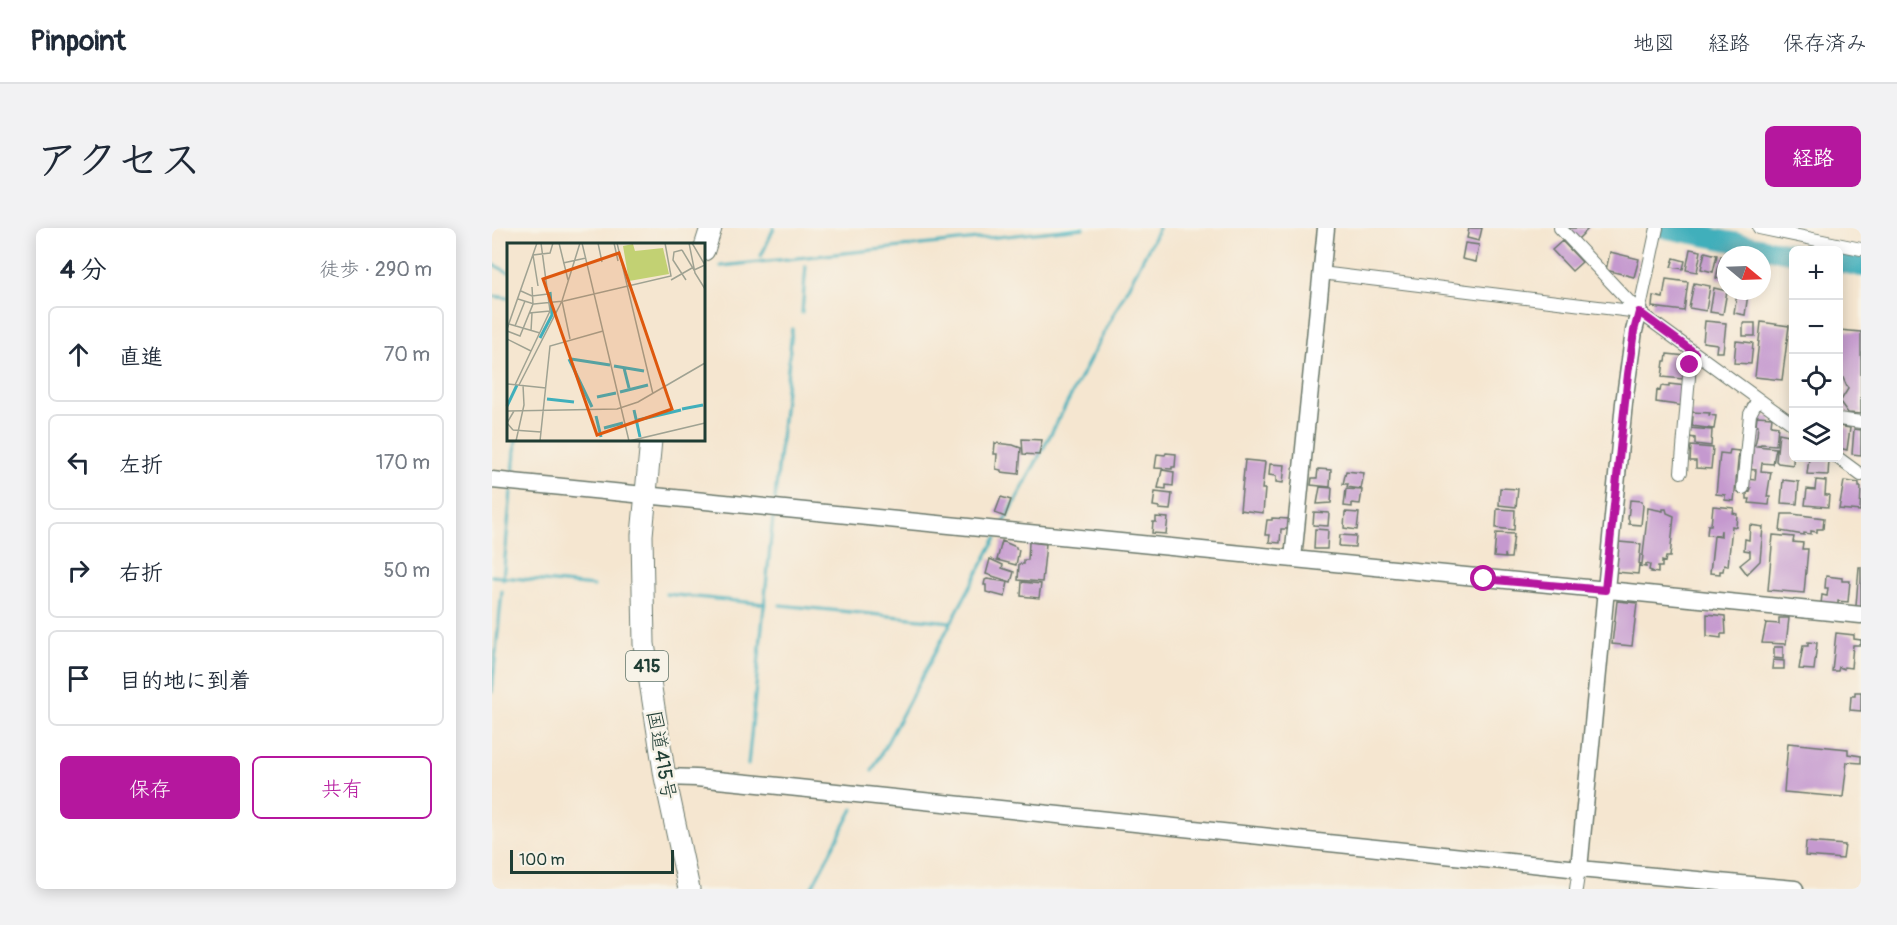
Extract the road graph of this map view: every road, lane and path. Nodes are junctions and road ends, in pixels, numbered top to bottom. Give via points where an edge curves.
1 (711, 228) edge
2 (1326, 228) edge
3 (1560, 228) edge
4 (1657, 228) edge
5 (1759, 228) edge
6 (1804, 233) edge
7 (705, 247) edge
8 (1861, 249) edge
9 (1321, 273) junction
10 (1639, 312) junction
11 (1695, 353) junction
12 (1758, 399) junction
13 (1789, 419) edge
14 (1843, 420) edge
15 (1861, 422) edge
16 (651, 441) edge
17 (1843, 462) edge
18 (1681, 472) dead end
19 (1861, 475) edge
20 (492, 480) edge
21 (1743, 488) dead end
22 (645, 496) junction
23 (1293, 559) junction
24 (1605, 590) junction
25 (1861, 615) edge
26 (665, 777) junction
27 (1579, 869) junction
28 (689, 889) edge
29 (1576, 889) edge
30 (1795, 889) edge

1 - 7 highway
2 - 9 street
3 - 10 street
4 - 10 street
5 - 6 street
6 - 8 street
9 - 10 street
9 - 23 street
10 - 11 street
10 - 24 street via 1628,374
11 - 12 street
11 - 18 street via 1690,365
12 - 13 street
12 - 21 street via 1750,414
14 - 15 street
16 - 22 highway, 国道415号 / 415
17 - 19 street
20 - 22 street
22 - 23 street
22 - 26 highway, 国道415号 / 415 via 644,644
23 - 24 street
24 - 25 street
24 - 27 street
26 - 27 street
26 - 28 highway, 国道415号 / 415
27 - 29 street
27 - 30 street

